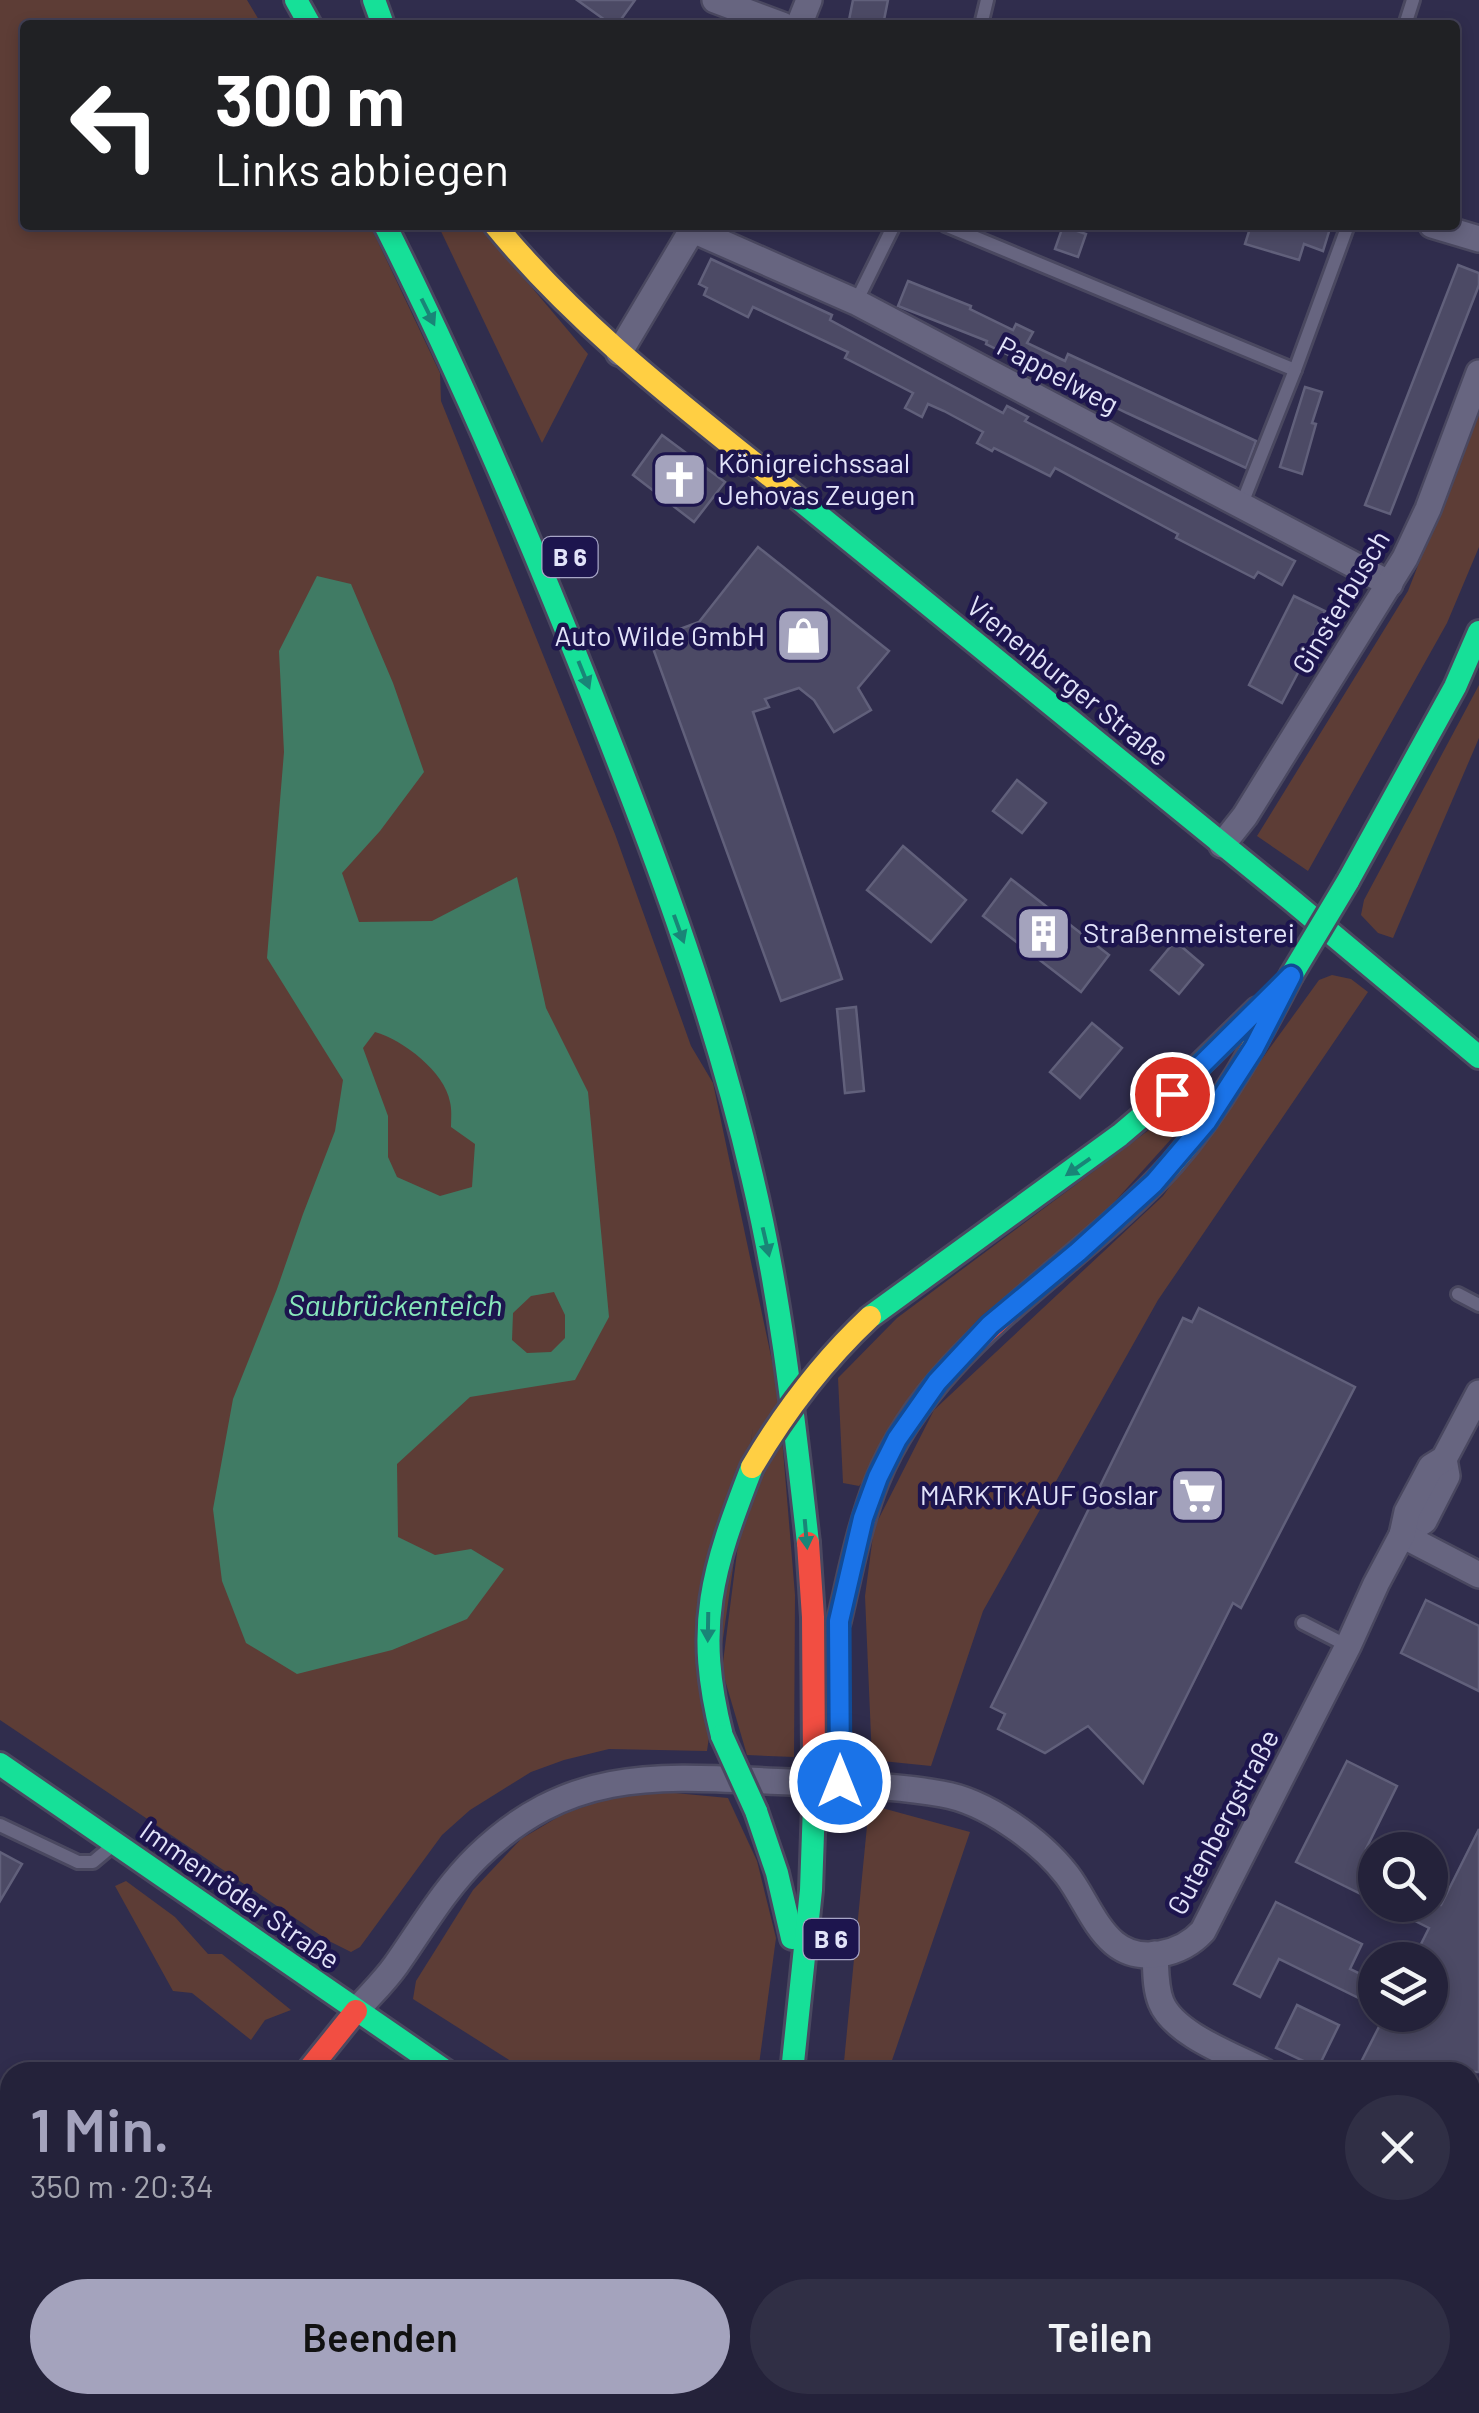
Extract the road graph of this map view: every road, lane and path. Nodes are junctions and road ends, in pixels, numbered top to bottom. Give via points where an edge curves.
1 (715, 0) edge
2 (769, 20) edge
3 (387, 230) edge
4 (499, 230) edge
5 (693, 230) edge
6 (698, 230) edge
7 (892, 230) edge
8 (957, 230) edge
9 (1346, 230) edge
10 (1449, 230) edge
11 (1479, 239) edge
12 (856, 302) junction
13 (618, 352) junction
14 (1295, 370) junction
15 (1479, 374) edge
16 (1241, 506) junction
17 (1390, 584) junction
18 (1479, 632) edge
19 (1222, 845) junction
20 (1291, 976) junction
21 (1479, 1056) edge
22 (1458, 1294) dead end
23 (1479, 1305) edge
24 (812, 1354) dead end
25 (1479, 1393) edge
26 (820, 1399) dead end
27 (1402, 1535) junction
28 (833, 1540) dead end
29 (1479, 1575) edge
30 (1304, 1623) dead end
31 (1348, 1646) junction
32 (840, 1751) dead end
33 (0, 1764) edge
34 (838, 1815) dead end
35 (0, 1824) edge
36 (114, 1844) junction
37 (1155, 1954) junction
38 (800, 2009) junction
39 (362, 2015) junction
40 (317, 2062) edge
41 (329, 2062) edge
42 (432, 2062) edge
43 (793, 2062) edge
44 (1246, 2062) edge

1 - 2 street
3 -> 38 main road, B 6 via 503,475 601,716 698,982 768,1250 798,1437 812,1596 814,1805
4 - 13 main road, Vienenburger Straße
5 - 13 street
6 - 12 street, Pappelweg
7 - 12 lane
8 - 14 lane
9 - 14 lane
10 - 11 street
12 - 16 street, Pappelweg
13 - 19 main road, Vienenburger Straße via 1110,766
14 - 16 lane
15 - 17 street, Ginsterbusch via 1428,509
16 - 17 street, Pappelweg
17 - 19 street, Ginsterbusch
18 - 20 main road, bridge
19 - 21 main road, Vienenburger Straße
20 - 28 main road via 1206,1122 1154,1183 990,1325 937,1382 897,1439 863,1518 839,1630
20 -> 38 main road, bridge via 1172,1094 870,1317 810,1378 752,1467 714,1577 710,1681 722,1736 787,1904
22 - 23 lane
24 - 26 main road
25 - 27 street, Gutenbergstraße via 1444,1459 1431,1467
27 - 29 street
27 - 31 street, Gutenbergstraße
30 - 31 lane
31 - 37 street, Gutenbergstraße via 1203,1930 1172,1952
32 - 34 main road, bridge
33 - 36 main road, Immenröder Straße
35 - 36 lane via 78,1862 93,1862
36 - 39 main road, Immenröder Straße
37 - 39 street via 1142,1956 1116,1944 1043,1850 962,1798 872,1786 628,1780 549,1805 476,1857
37 - 44 street via 1157,1986 1171,2018
38 - 43 main road, B 6
39 - 40 main road
39 - 41 main road
39 - 42 main road, Immenröder Straße

